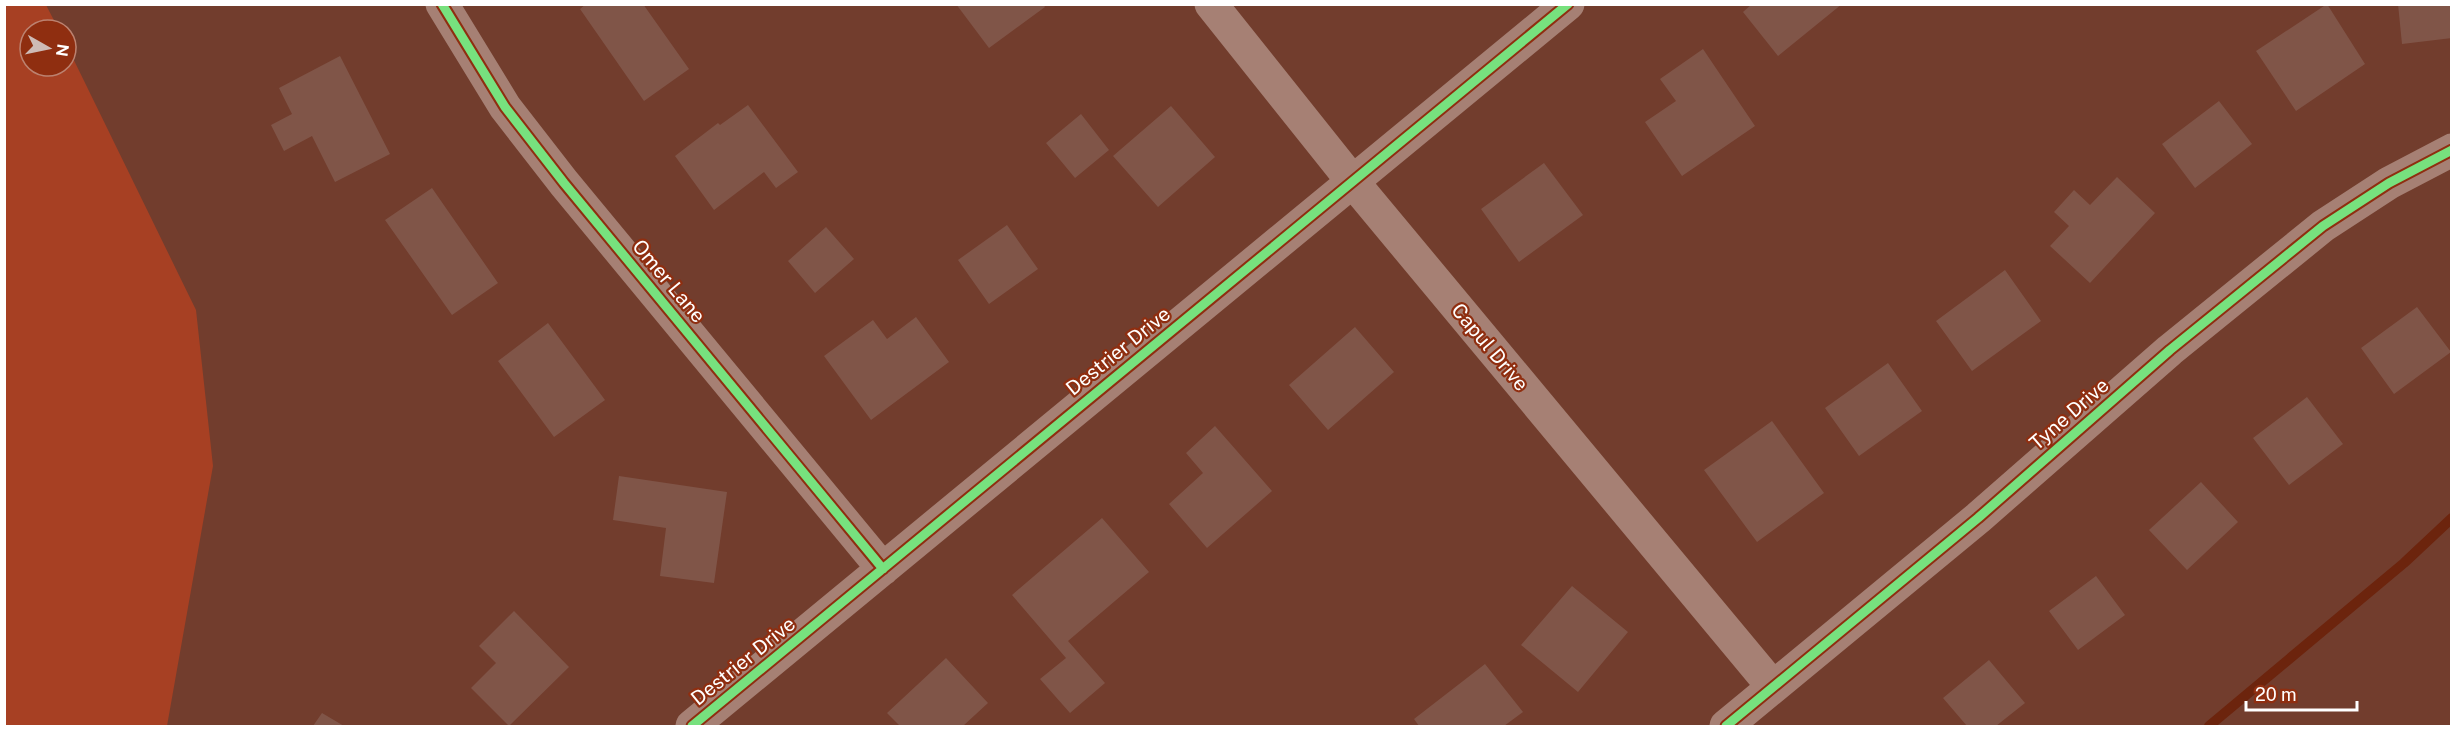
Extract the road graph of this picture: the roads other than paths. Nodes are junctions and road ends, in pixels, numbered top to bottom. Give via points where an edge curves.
1 (442, 4) edge
2 (1211, 4) edge
3 (1568, 4) edge
4 (2451, 150) edge
5 (1353, 182) junction
6 (883, 569) junction
7 (1773, 687) junction
8 (692, 726) edge
9 (1726, 726) edge

1 - 6 street, Omer Lane via 505,107 564,183
2 - 5 street, Capul Drive
3 - 5 street, Destrier Drive
4 - 7 street, Tyne Drive via 2389,183 2323,226 2170,350 1978,518
5 - 6 street, Destrier Drive
5 - 7 street, Capul Drive
6 - 8 street, Destrier Drive
7 - 9 street, Tyne Drive

